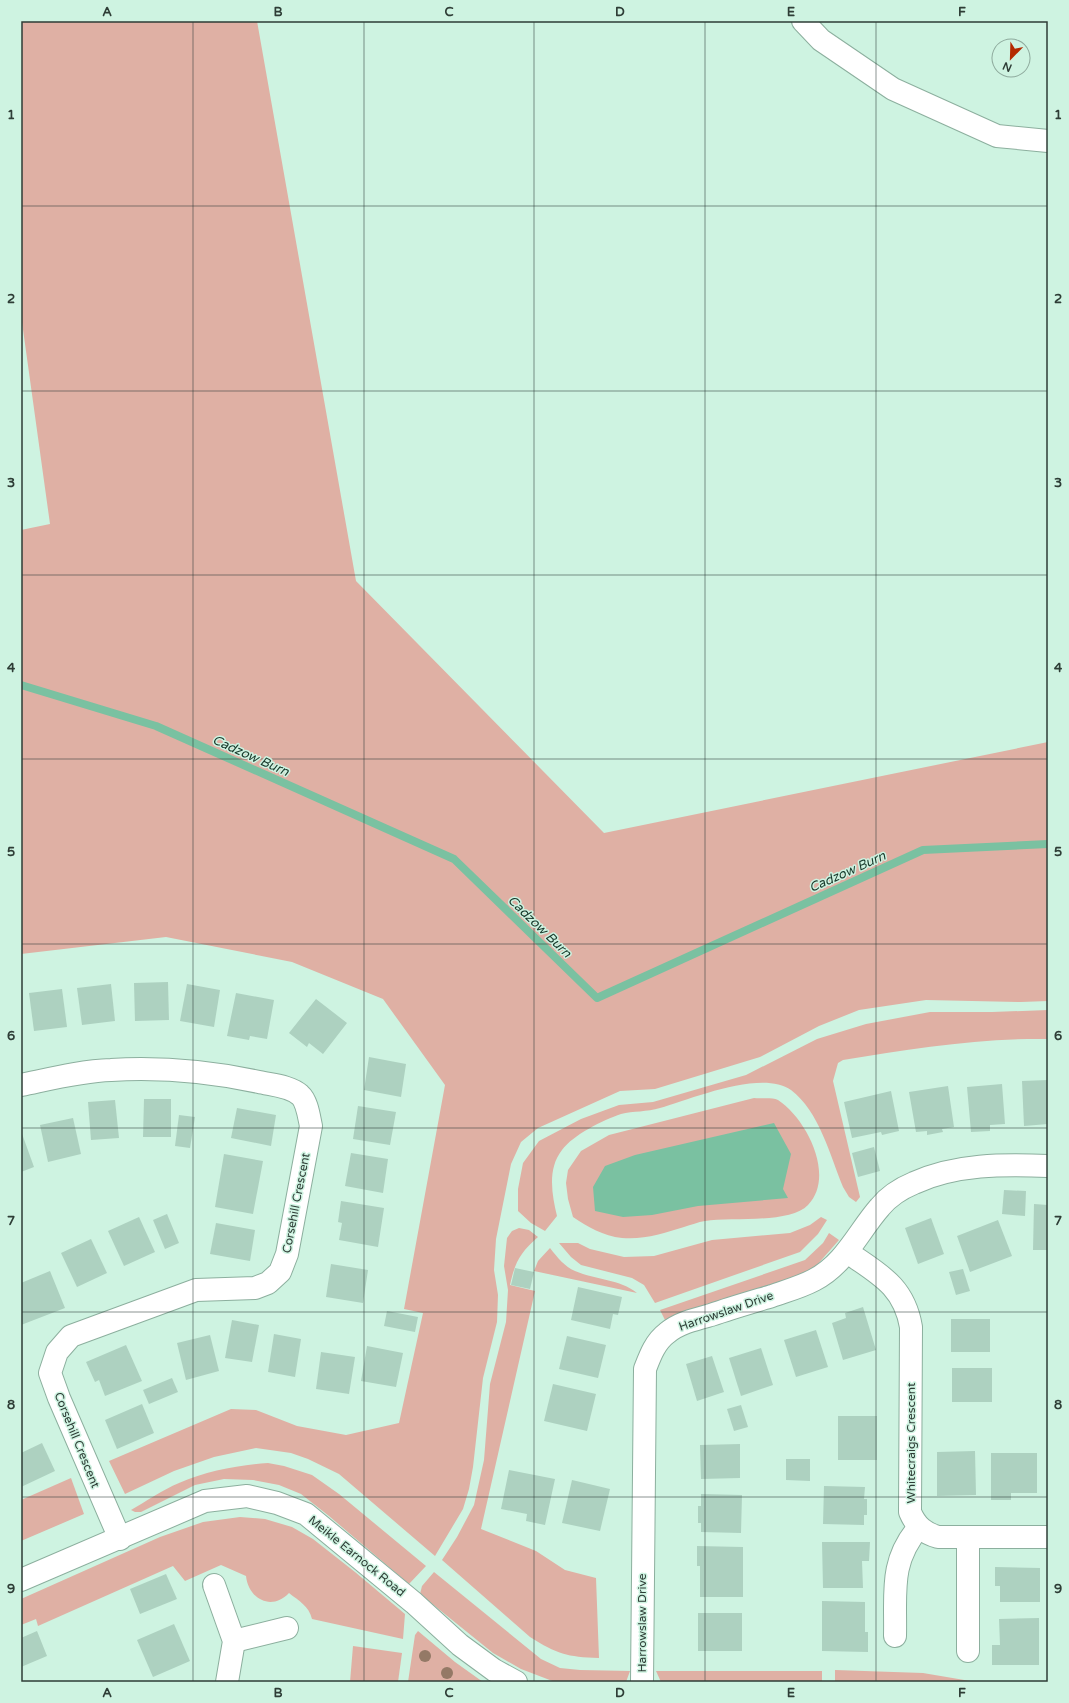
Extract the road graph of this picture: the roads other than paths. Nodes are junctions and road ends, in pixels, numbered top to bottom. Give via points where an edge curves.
1 (803, 21) edge
2 (1048, 141) edge
3 (21, 1085) edge
4 (1048, 1166) edge
5 (847, 1252) junction
6 (919, 1527) junction
7 (1048, 1537) edge
8 (968, 1538) junction
9 (120, 1539) junction
10 (21, 1580) edge
11 (214, 1585) dead end
12 (287, 1628) dead end
13 (895, 1636) dead end
14 (234, 1641) junction
15 (968, 1651) dead end
16 (226, 1682) edge
17 (516, 1682) edge
18 (642, 1682) edge

1 - 2 street via 821,40 893,88 997,136
3 - 9 street, Corsehill Crescent via 111,1070 166,1070 234,1077 286,1088 300,1095 311,1126 287,1254 280,1272 268,1283 255,1288 196,1290 71,1336 57,1352 50,1373
4 - 5 street, Harrowslaw Drive via 969,1168 933,1175 914,1183 896,1192 880,1206
5 - 6 street, Whitecraigs Crescent via 882,1276 902,1298 908,1311 911,1327 910,1512
5 - 18 street, Harrowslaw Drive via 835,1267 800,1287 690,1321 667,1333 650,1353 645,1369
6 - 8 street via 927,1534 938,1538
6 - 13 street via 900,1555 897,1570
7 - 8 street
8 - 15 street
9 - 10 street, Meikle Earnock Road
9 - 17 street, Meikle Earnock Road via 205,1501 247,1496 277,1503 306,1514 414,1603 460,1645 494,1670
11 - 14 street
12 - 14 street
14 - 16 street

